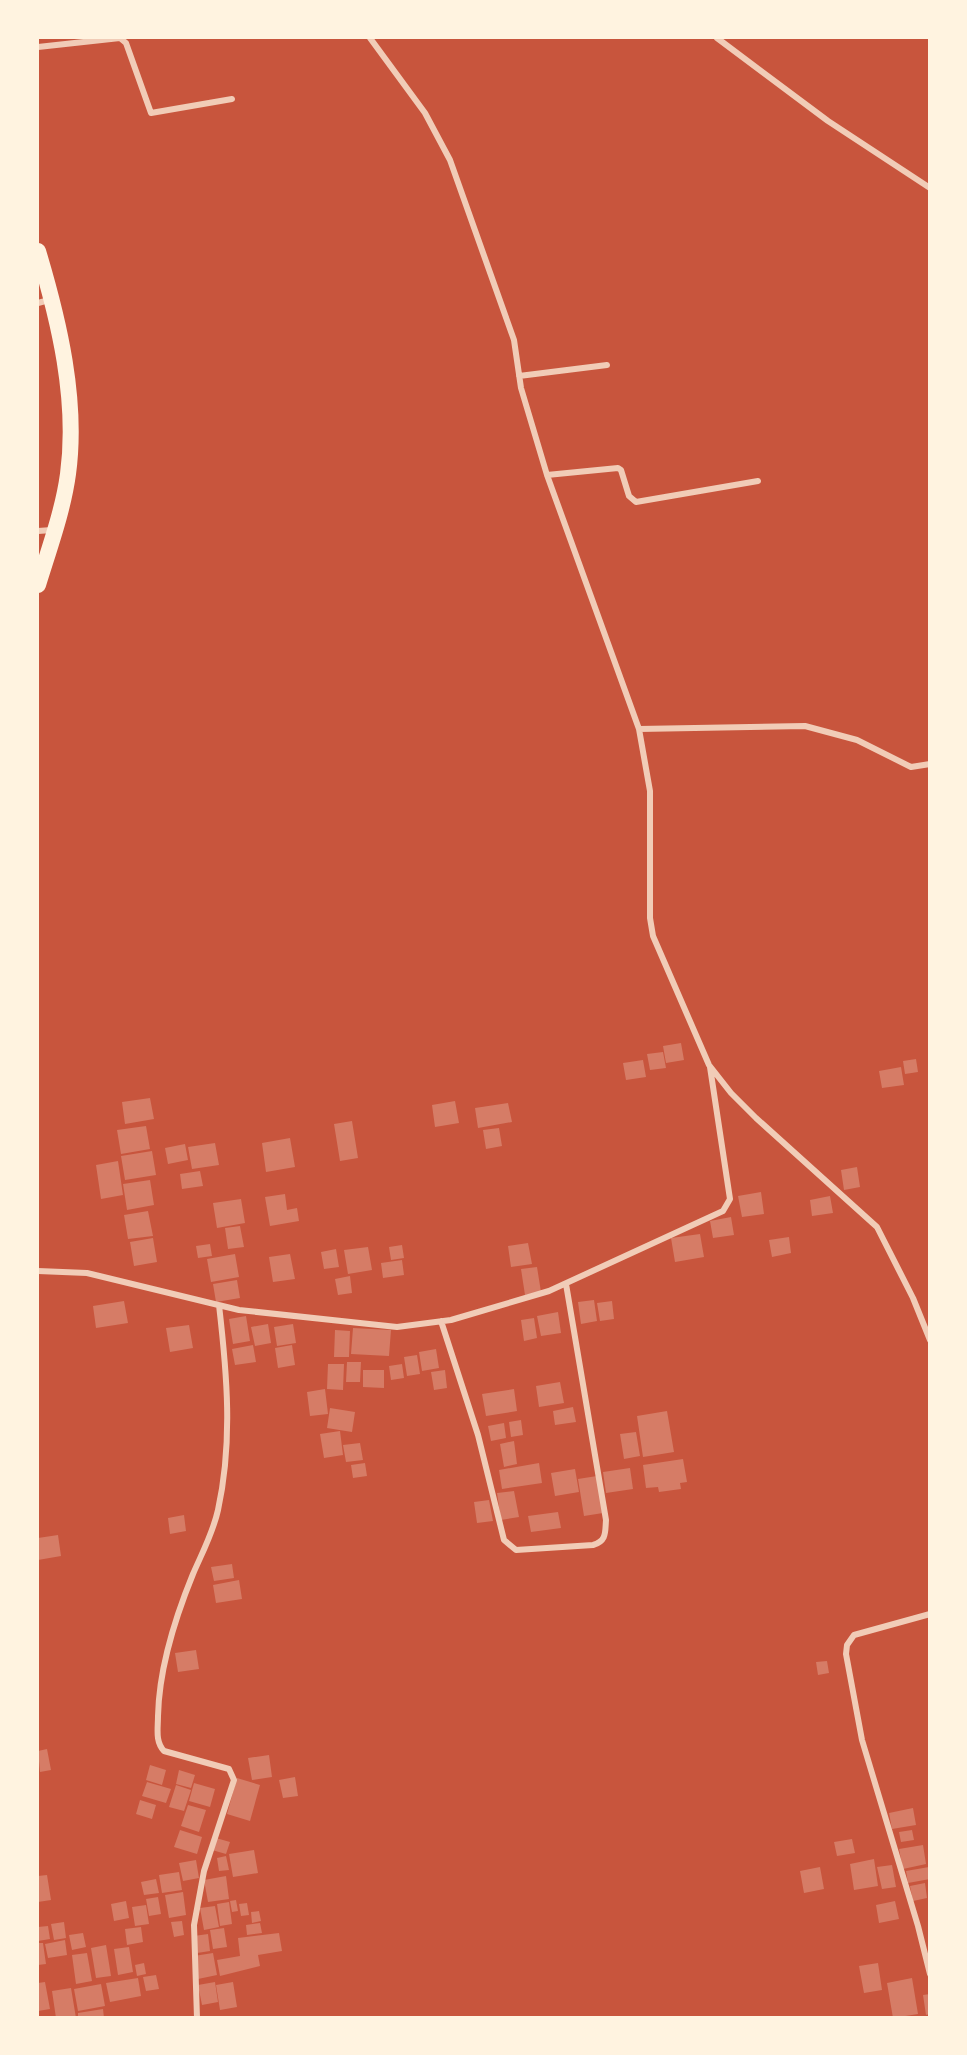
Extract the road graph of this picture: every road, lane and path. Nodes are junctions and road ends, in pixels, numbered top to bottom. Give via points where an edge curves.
1 (370, 38) edge
2 (717, 38) edge
3 (38, 47) edge
4 (232, 99) dead end
5 (930, 188) edge
6 (38, 251) edge
7 (45, 301) edge
8 (607, 365) dead end
9 (519, 376) junction
10 (547, 475) junction
11 (758, 481) dead end
12 (46, 531) edge
13 (38, 585) edge
14 (639, 729) junction
15 (930, 764) edge
16 (709, 1065) junction
17 (38, 1271) edge
18 (566, 1284) junction
19 (219, 1305) junction
20 (441, 1321) junction
21 (930, 1340) edge
22 (930, 1614) edge
23 (930, 1974) edge
24 (197, 2018) edge

1 - 9 street via 425,113 450,160 514,340
2 - 5 street via 828,121
3 - 4 street via 120,38 126,43 151,113
6 - 7 highway
7 - 12 highway via 65,374 72,441 68,476
8 - 9 street
9 - 10 street
10 - 11 street via 618,468 629,496 636,502
10 - 14 street
12 - 13 highway
14 - 15 street via 805,726 856,740 911,767
14 - 16 street via 650,791 653,936
16 - 18 street via 730,1199 723,1211
16 - 21 street via 756,1118 877,1227
17 - 19 street via 87,1273
18 - 20 street
18 - 20 street via 606,1520 601,1543 516,1550 504,1540 478,1435
19 - 20 street via 397,1327
19 - 24 street via 228,1407 218,1510 171,1639 159,1695 158,1739 164,1751 229,1769 234,1780 204,1871 194,1925
22 - 23 street via 854,1635 846,1654 862,1740

